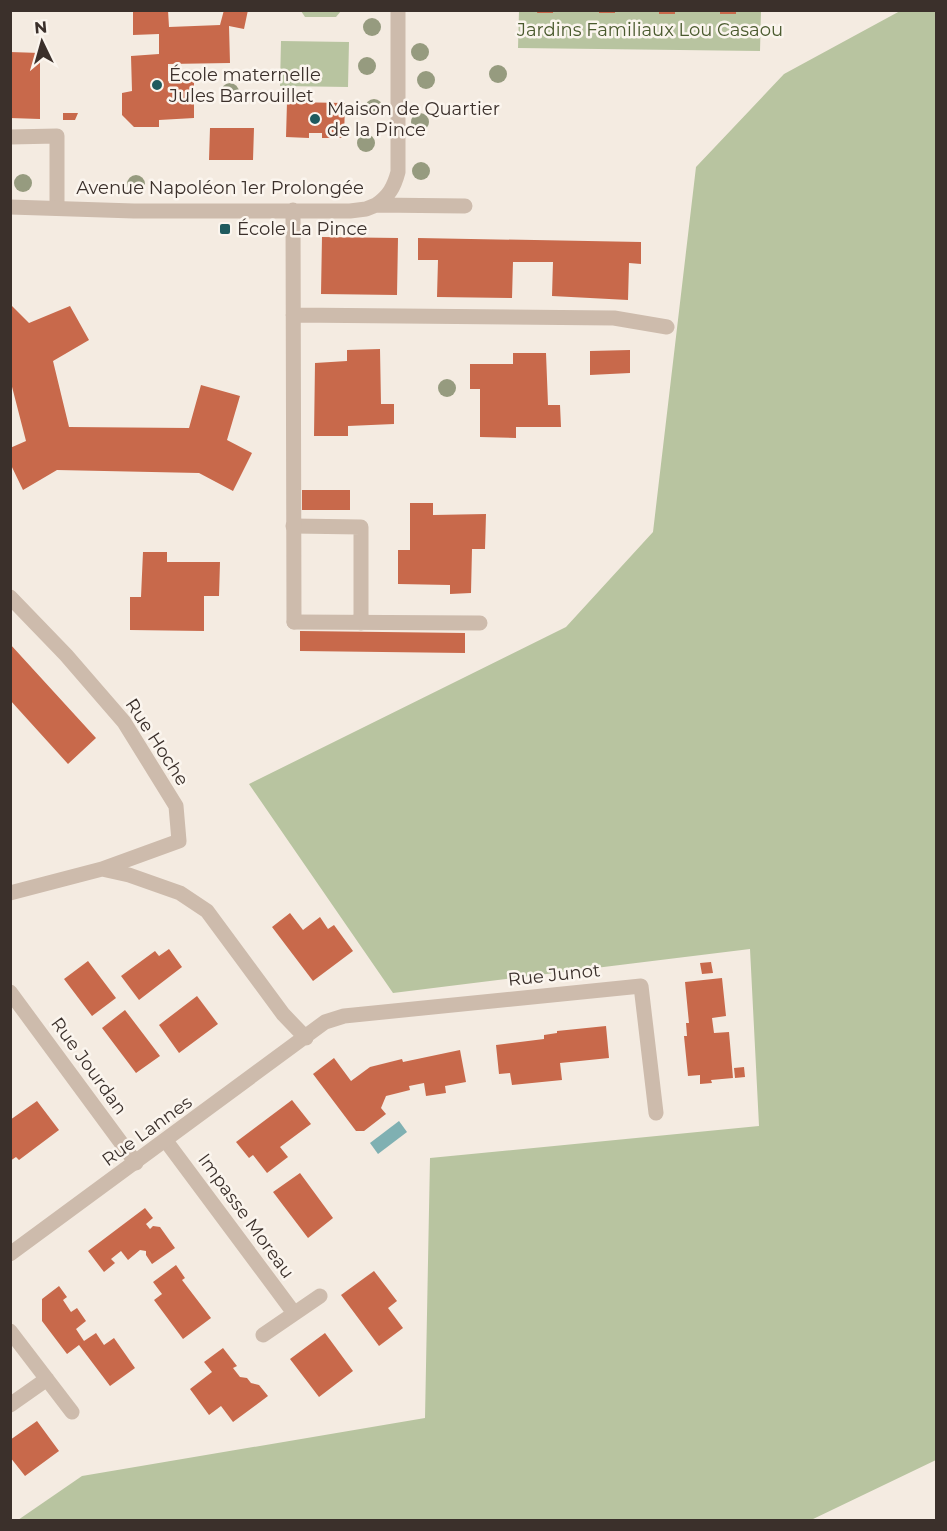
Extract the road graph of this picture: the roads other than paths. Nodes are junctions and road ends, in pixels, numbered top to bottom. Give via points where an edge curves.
1 (398, 10) edge
2 (10, 137) edge
3 (376, 205) junction
4 (465, 206) dead end
5 (10, 207) edge
6 (57, 208) junction
7 (293, 210) junction
8 (293, 315) junction
9 (667, 327) dead end
10 (293, 526) junction
11 (10, 597) edge
12 (361, 623) junction
13 (480, 623) dead end
14 (102, 869) junction
15 (10, 893) edge
16 (10, 992) edge
17 (344, 1016) joint
18 (306, 1038) junction
19 (656, 1113) dead end
20 (166, 1141) junction
21 (136, 1163) junction
22 (10, 1254) edge
23 (320, 1296) dead end
24 (294, 1313) junction
25 (10, 1331) edge
26 (263, 1335) dead end
27 (47, 1379) junction
28 (10, 1405) edge
29 (72, 1412) dead end

1 - 3 street via 398,172 387,197
2 - 6 street via 57,136
3 - 4 street, Avenue Napoléon 1er Prolongée
3 - 7 street, Avenue Napoléon 1er Prolongée via 351,211
5 - 6 street, Avenue Napoléon 1er Prolongée
6 - 7 street, Avenue Napoléon 1er Prolongée
7 - 8 street
8 - 9 street via 614,318
8 - 10 street
10 - 12 street via 294,622
10 - 12 street via 361,527
11 - 14 street, Rue Hoche via 124,722 176,806 179,841
12 - 13 street
14 - 15 street, Rue Hoche
14 - 18 street via 180,892 207,911
16 - 21 street, Rue Jourdan
17 - 18 street, Rue Lannes via 325,1022
17 - 19 street, Rue Junot via 641,986
18 - 20 street, Rue Lannes
20 - 21 street, Rue Lannes
20 - 24 street, Impasse Moreau
21 - 22 street, Rue Lannes
23 - 24 street
24 - 26 street
25 - 27 street
27 - 28 street
27 - 29 street

